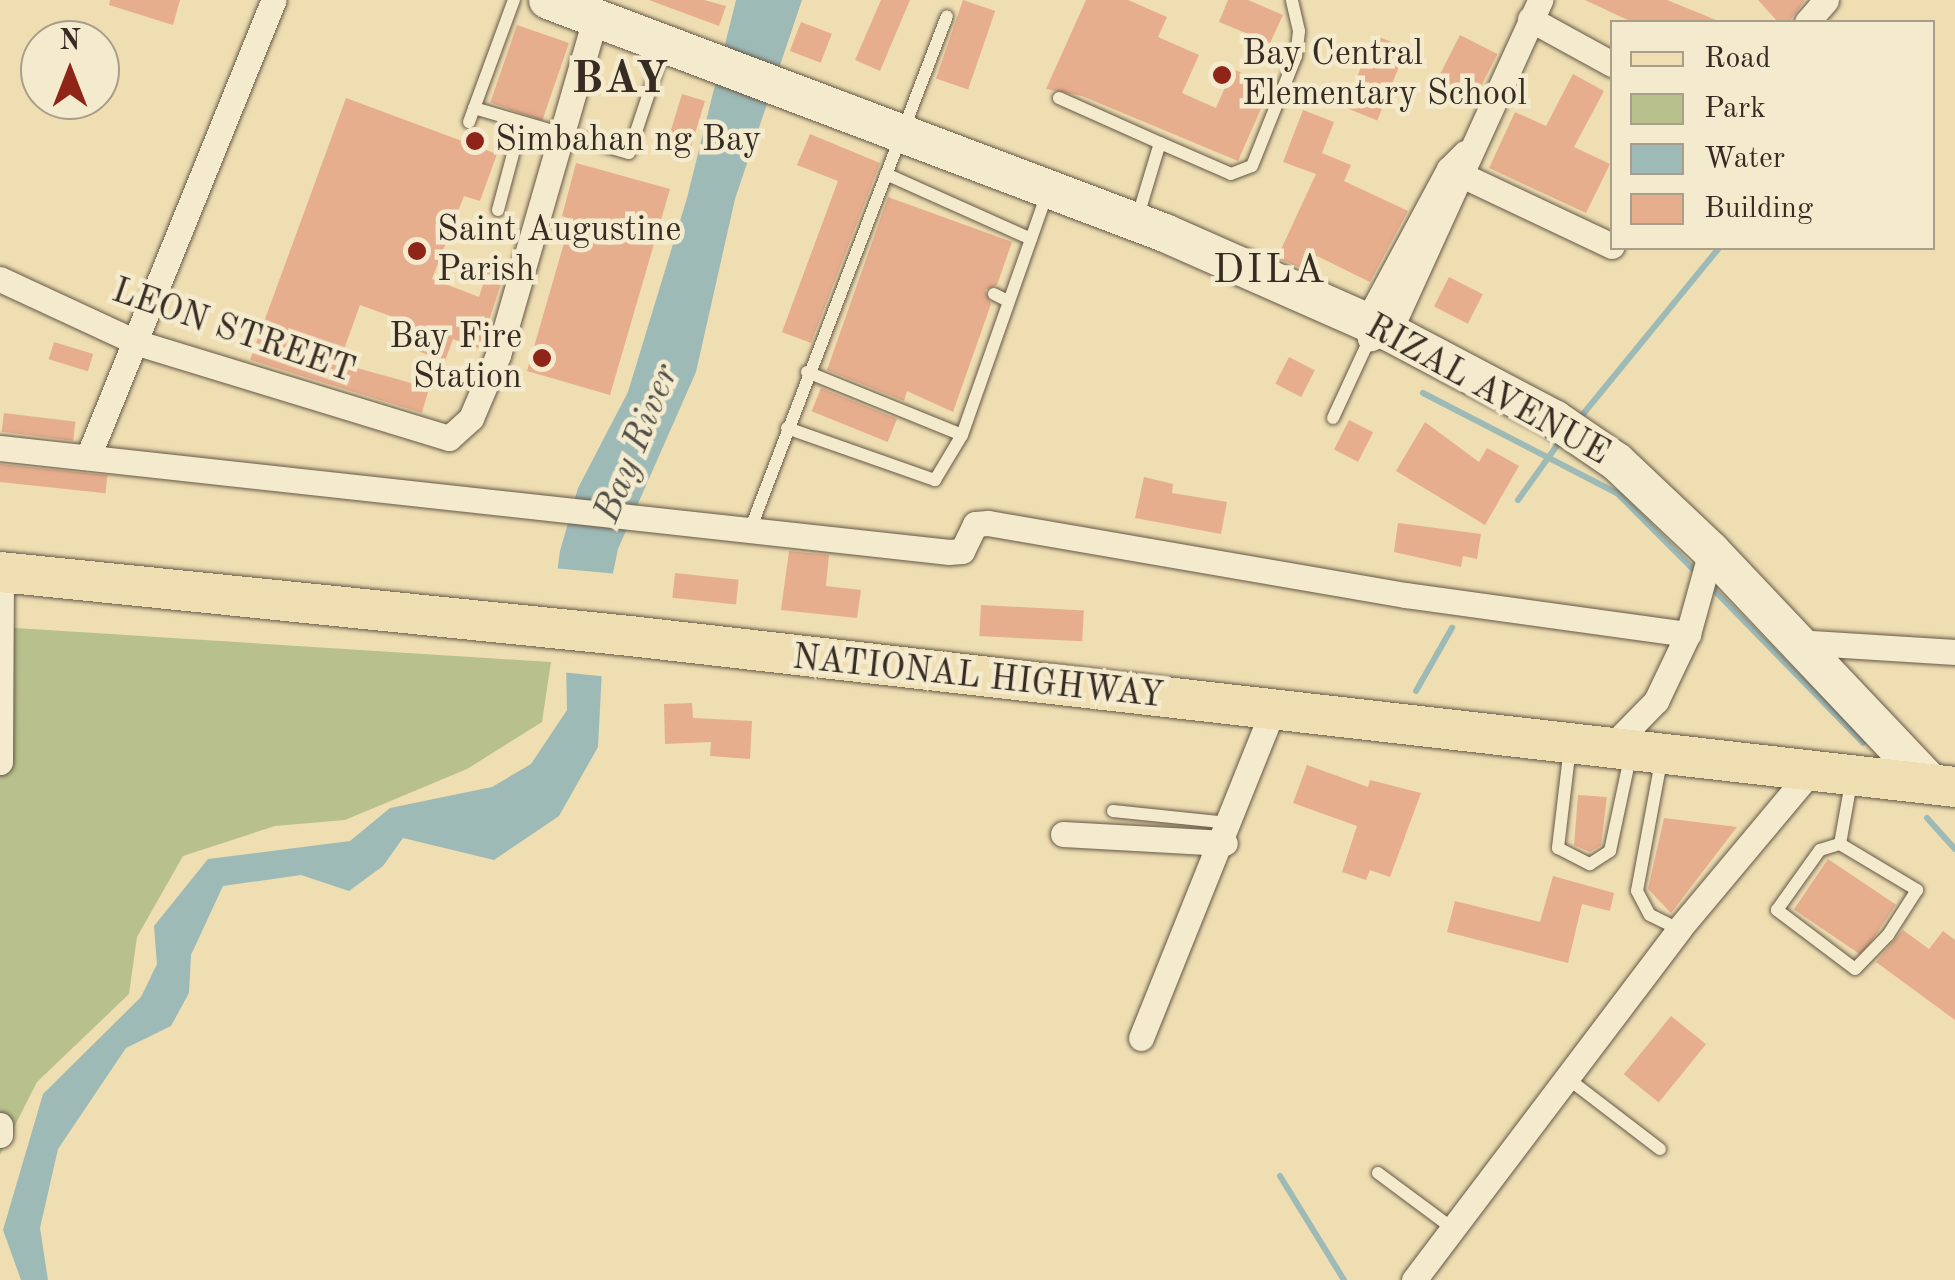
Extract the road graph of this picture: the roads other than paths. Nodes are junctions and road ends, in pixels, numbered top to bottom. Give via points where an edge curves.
1 (274, 0) edge
2 (514, 0) edge
3 (548, 0) edge
4 (1292, 0) edge
5 (1826, 0) edge
6 (1535, 10) edge
7 (596, 16) junction
8 (947, 16) dead end
9 (1808, 20) edge
10 (668, 41) junction
11 (1610, 63) edge
12 (1059, 98) dead end
13 (521, 124) junction
14 (900, 134) junction
15 (563, 138) junction
16 (1160, 144) junction
17 (1458, 166) junction
18 (886, 174) junction
19 (1050, 186) junction
20 (498, 210) dead end
21 (1136, 221) junction
22 (1031, 239) junction
23 (1610, 245) edge
24 (0, 279) edge
25 (994, 294) dead end
26 (1008, 302) junction
27 (1375, 331) junction
28 (138, 344) junction
29 (807, 372) junction
30 (1333, 418) dead end
31 (787, 428) junction
32 (962, 435) junction
33 (0, 448) edge
34 (88, 457) junction
35 (750, 530) junction
36 (1711, 551) junction
37 (1, 572) edge
38 (1688, 634) junction
39 (1796, 642) junction
40 (1955, 652) edge
41 (1273, 710) junction
42 (1618, 749) junction
43 (0, 762) edge
44 (1811, 771) junction
45 (1852, 775) junction
46 (1947, 794) edge
47 (1113, 811) dead end
48 (1228, 833) junction
49 (1063, 834) dead end
50 (1840, 844) junction
51 (1680, 929) junction
52 (1141, 1038) dead end
53 (1567, 1078) junction
54 (0, 1125) edge
55 (0, 1135) edge
56 (1660, 1149) dead end
57 (1378, 1174) dead end
58 (1452, 1228) junction
59 (1414, 1280) edge

1 - 28 street
2 - 13 lane via 472,115
3 - 7 main road, RIZAL AVENUE
4 - 16 lane via 1300,31 1296,56 1252,166 1231,174
5 - 9 street
6 - 11 street
6 - 17 street
7 - 10 main road, RIZAL AVENUE
7 - 15 street
8 - 14 lane
10 - 14 main road, RIZAL AVENUE
10 - 15 lane via 629,154
12 - 16 lane
13 - 15 lane
13 - 20 lane
14 - 18 lane
14 - 19 main road, RIZAL AVENUE
15 - 28 street, LEON STREET via 498,354 470,418 449,438
16 - 21 lane
17 - 23 street
17 - 27 street
18 - 22 lane
18 - 29 lane via 869,237
19 - 21 main road, RIZAL AVENUE
19 - 22 lane
21 - 27 main road, RIZAL AVENUE
22 - 26 lane
24 - 28 street, LEON STREET
25 - 26 lane
26 - 32 lane
27 - 30 lane
27 - 36 main road, RIZAL AVENUE via 1554,420 1618,462
28 - 34 street
29 - 31 lane
29 - 32 lane
31 - 32 lane via 935,480
31 - 35 lane
33 - 34 street
34 - 35 street
35 - 38 street via 962,551 975,524 988,523 1406,595
36 - 38 street
36 - 39 main road, RIZAL AVENUE
37 - 41 main road, NATIONAL HIGHWAY
37 - 43 street
38 - 42 street via 1656,701
39 - 40 street
39 - 46 main road, RIZAL AVENUE
41 - 42 main road, NATIONAL HIGHWAY
41 - 48 street
42 - 42 lane via 1610,851 1590,864 1558,848
42 - 44 main road, NATIONAL HIGHWAY
42 - 51 lane via 1637,891 1650,915
44 - 45 main road, NATIONAL HIGHWAY
44 - 51 street
45 - 46 main road, NATIONAL HIGHWAY
45 - 50 lane
47 - 48 lane
48 - 49 street
48 - 52 street
50 - 50 lane via 1820,850 1777,910 1856,969 1918,890
51 - 53 street
53 - 56 lane
53 - 58 street
54 - 55 street
57 - 58 lane
58 - 59 street

